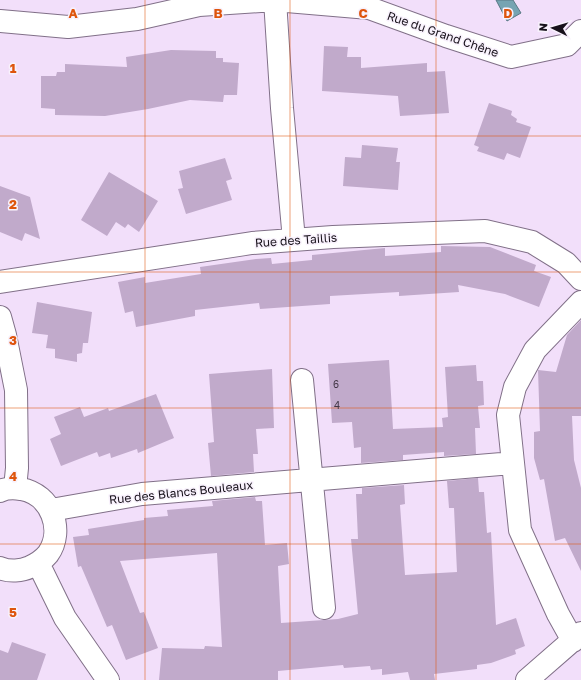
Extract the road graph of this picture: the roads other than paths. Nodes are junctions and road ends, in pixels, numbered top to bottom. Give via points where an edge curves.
1 (275, 0) edge
2 (0, 21) edge
3 (581, 31) edge
4 (294, 240) junction
5 (581, 279) edge
6 (0, 282) edge
7 (581, 302) edge
8 (0, 316) edge
9 (302, 380) dead end
10 (513, 463) junction
11 (312, 479) junction
12 (8, 490) edge
13 (51, 510) junction
14 (38, 563) junction
15 (0, 568) edge
16 (324, 608) dead end
17 (577, 637) edge
18 (108, 680) edge
19 (528, 680) edge

1 - 2 street, Rue du Grand Chêne via 199,5 137,19 68,27
1 - 3 street, Rue du Grand Chêne via 369,8 510,57 567,45
1 - 4 street
4 - 5 street, Rue des Taillis via 485,231 532,242 566,263
4 - 6 street, Rue des Taillis via 252,243
7 - 10 street via 536,350 515,387 508,415
8 - 12 street via 16,390 17,468
9 - 11 street
10 - 11 street, Rue des Blancs Bouleaux
10 - 17 street via 520,530 558,614
11 - 13 street, Rue des Blancs Bouleaux via 142,494
11 - 16 street
12 - 13 street via 26,490 36,494
13 - 14 street via 56,533 47,555
14 - 15 street via 15,570
14 - 18 street via 65,618
17 - 19 street

